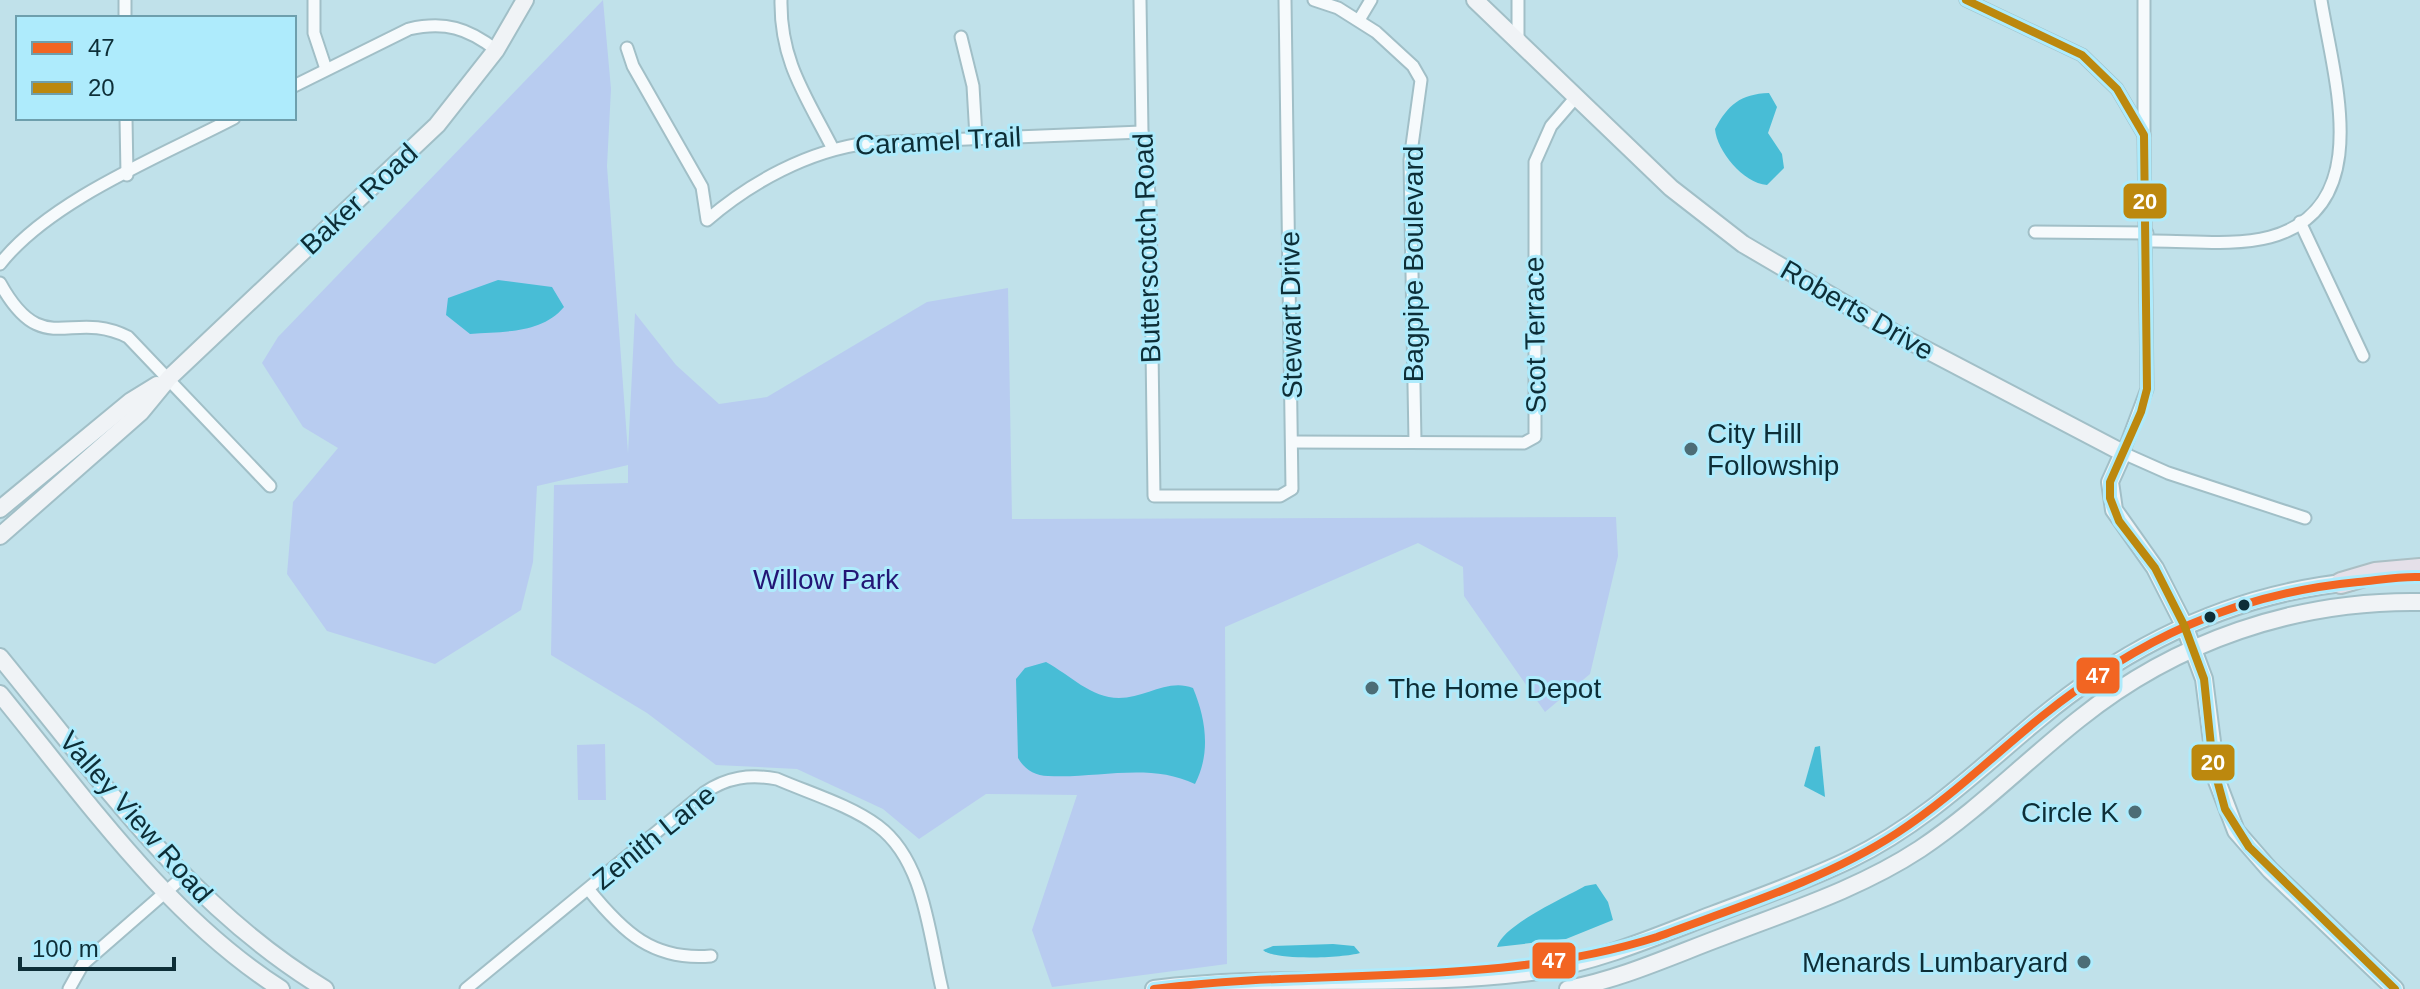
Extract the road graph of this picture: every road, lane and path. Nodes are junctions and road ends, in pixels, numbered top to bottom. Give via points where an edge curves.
1 (314, 0) edge
2 (525, 0) edge
3 (781, 0) edge
4 (1140, 0) edge
5 (1285, 0) edge
6 (1314, 0) edge
7 (1371, 0) edge
8 (1475, 0) edge
9 (1518, 0) edge
10 (1966, 0) edge
11 (2144, 0) edge
12 (2321, 0) edge
13 (1359, 20) junction
14 (961, 37) dead end
15 (1518, 41) junction
16 (627, 48) dead end
17 (496, 50) junction
18 (326, 69) junction
19 (296, 85) edge
20 (1576, 97) junction
21 (126, 120) edge
22 (230, 120) edge
23 (1142, 132) junction
24 (2144, 135) junction
25 (976, 137) junction
26 (833, 149) junction
27 (127, 175) junction
28 (2300, 222) junction
29 (2035, 232) dead end
30 (2147, 237) junction
31 (0, 264) edge
32 (0, 283) edge
33 (2363, 356) dead end
34 (169, 378) junction
35 (1415, 441) junction
36 (1293, 442) junction
37 (2123, 453) junction
38 (270, 486) dead end
39 (1154, 496) joint
40 (0, 509) edge
41 (2305, 518) dead end
42 (0, 536) edge
43 (2420, 569) edge
44 (2420, 577) edge
45 (2341, 583) junction
46 (2420, 602) edge
47 (2184, 625) junction
48 (2192, 648) junction
49 (0, 657) edge
50 (0, 694) edge
51 (184, 876) junction
52 (589, 890) junction
53 (167, 892) junction
54 (711, 956) dead end
55 (1398, 984) edge
56 (1379, 985) edge
57 (69, 989) edge
58 (281, 989) edge
59 (325, 989) edge
60 (466, 989) edge
61 (942, 989) edge
62 (1154, 989) edge
63 (1568, 989) edge
64 (2395, 989) edge

1 - 18 street via 314,33
2 - 17 main road, Baker Road
3 - 26 street via 785,53
4 - 23 street, Butterscotch Road
5 - 36 street, Stewart Drive
6 - 13 street
7 - 13 street
8 - 15 main road, Roberts Drive
9 - 15 street
10 - 24 street via 2082,55 2117,89
11 - 24 street
12 - 28 street via 2342,150 2326,195
13 - 35 street, Bagpipe Boulevard via 1413,66 1423,90 1410,160
14 - 25 street via 973,86
15 - 20 main road, Roberts Drive
16 - 26 street, Caramel Trail via 702,187 707,220 792,166
17 - 18 street via 460,27 428,25
17 - 34 main road, Baker Road via 437,125
18 - 19 street
20 - 35 street, Scot Terrace via 1551,126 1535,162 1535,437 1524,443
20 - 37 main road, Roberts Drive via 1671,188 1743,244 1898,335
21 - 27 street
22 - 27 street
23 - 25 street, Caramel Trail
23 - 39 street, Butterscotch Road via 1151,220
24 - 30 street
25 - 26 street, Caramel Trail
27 - 31 street via 39,225
28 - 30 street via 2250,239
28 - 33 street
29 - 30 street
30 - 37 street via 2147,389
32 - 34 street via 28,322 116,331 139,345
34 - 38 street
34 - 40 main road, Baker Road via 131,401
34 - 42 main road, Baker Road via 141,412
35 - 36 street, Scot Terrace
36 - 39 street, Stewart Drive via 1294,482 1287,494
37 - 41 street, Roberts Drive
37 - 47 main road via 2110,482 2114,510 2155,568
43 - 45 highway
44 - 45 main road
45 - 47 main road via 2272,595
46 - 48 main road via 2310,612
47 - 48 main road
47 - 55 main road via 2120,658 1926,814 1853,858 1589,960 1538,971
48 - 63 main road via 2108,696 1956,821 1880,873 1645,966
48 - 64 main road via 2209,706 2215,773 2236,831
49 - 51 main road, Valley View Road
50 - 53 main road, Valley View Road
51 - 53 street
51 - 59 main road, Valley View Road via 260,947
52 - 54 street via 607,913 649,946 671,955
52 - 60 street, Zenith Lane
52 - 61 street, Zenith Lane via 716,785 745,777 777,779 876,824 892,838 917,885
53 - 57 street via 83,964
53 - 58 main road, Valley View Road via 206,933
55 - 56 main road
56 - 62 main road

